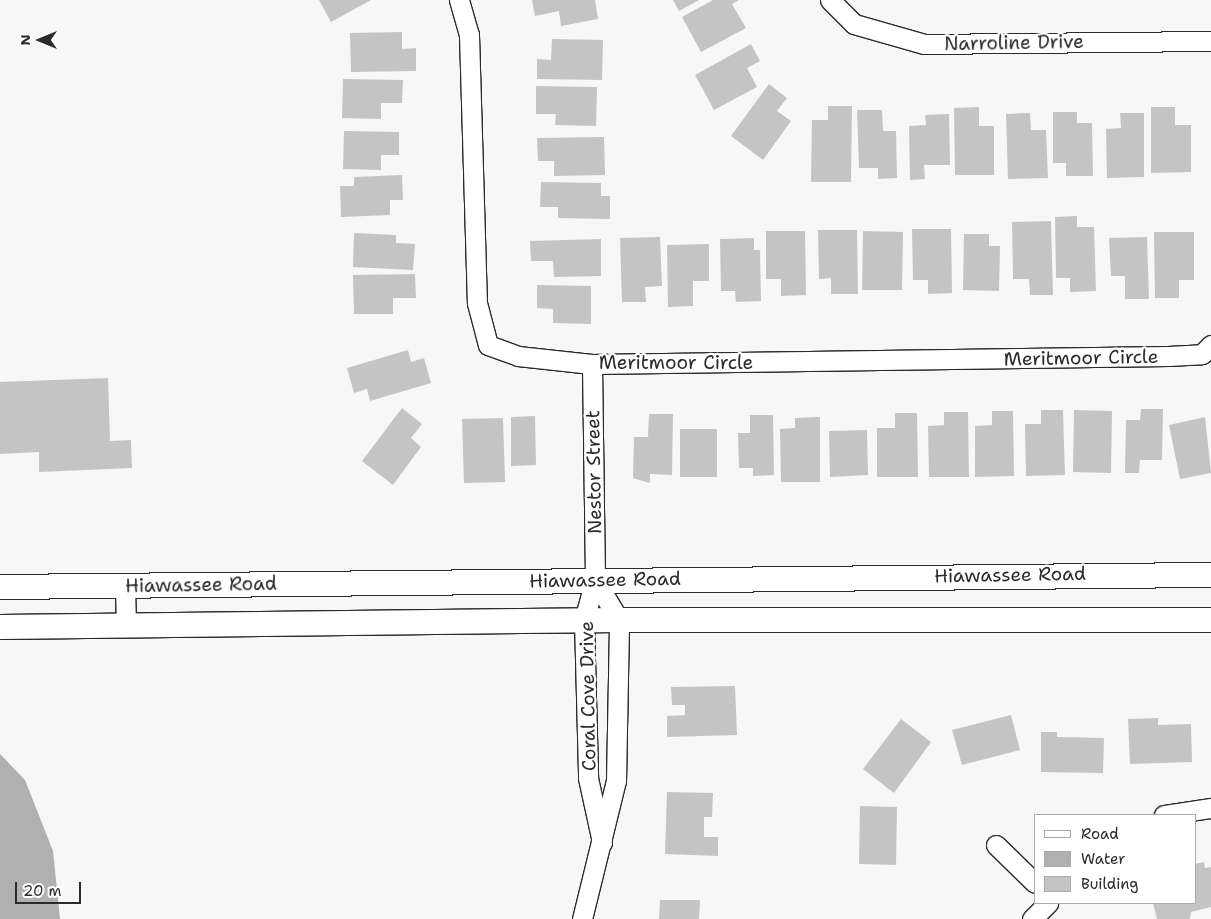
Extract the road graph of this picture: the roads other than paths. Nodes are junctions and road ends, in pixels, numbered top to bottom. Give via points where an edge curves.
1 (459, 0) edge
2 (830, 0) edge
3 (1211, 41) edge
4 (1211, 345) edge
5 (592, 364) junction
6 (1211, 575) edge
7 (595, 580) junction
8 (125, 586) junction
9 (0, 587) edge
10 (584, 620) junction
11 (619, 620) junction
12 (1211, 620) edge
13 (126, 626) junction
14 (0, 627) edge
15 (1211, 808) edge
16 (1171, 814) edge
17 (602, 842) junction
18 (996, 845) dead end
19 (1034, 883) edge
20 (1047, 904) edge
21 (582, 919) edge
22 (1032, 919) edge

1 - 5 street, Meritmoor Circle via 469,35 477,304 488,345 518,356
2 - 3 street, Narroline Drive via 854,24 924,44
4 - 5 street, Meritmoor Circle via 1202,354 1168,356
5 - 7 street, Nestor Street
6 - 7 street, Hiawassee Road
7 - 8 street, Hiawassee Road
7 - 10 street, Coral Cove Drive
7 - 11 street, Coral Cove Drive
8 - 9 street, Hiawassee Road
8 - 13 street
10 - 11 street, Hiawassee Road
10 - 13 street, Hiawassee Road
10 - 17 street, Coral Cove Drive via 588,778
11 - 12 street, Hiawassee Road
11 - 17 street, Coral Cove Drive via 616,781
13 - 14 street, Hiawassee Road
15 - 16 street
17 - 21 street, Coral Cove Drive
18 - 19 street
20 - 22 street

